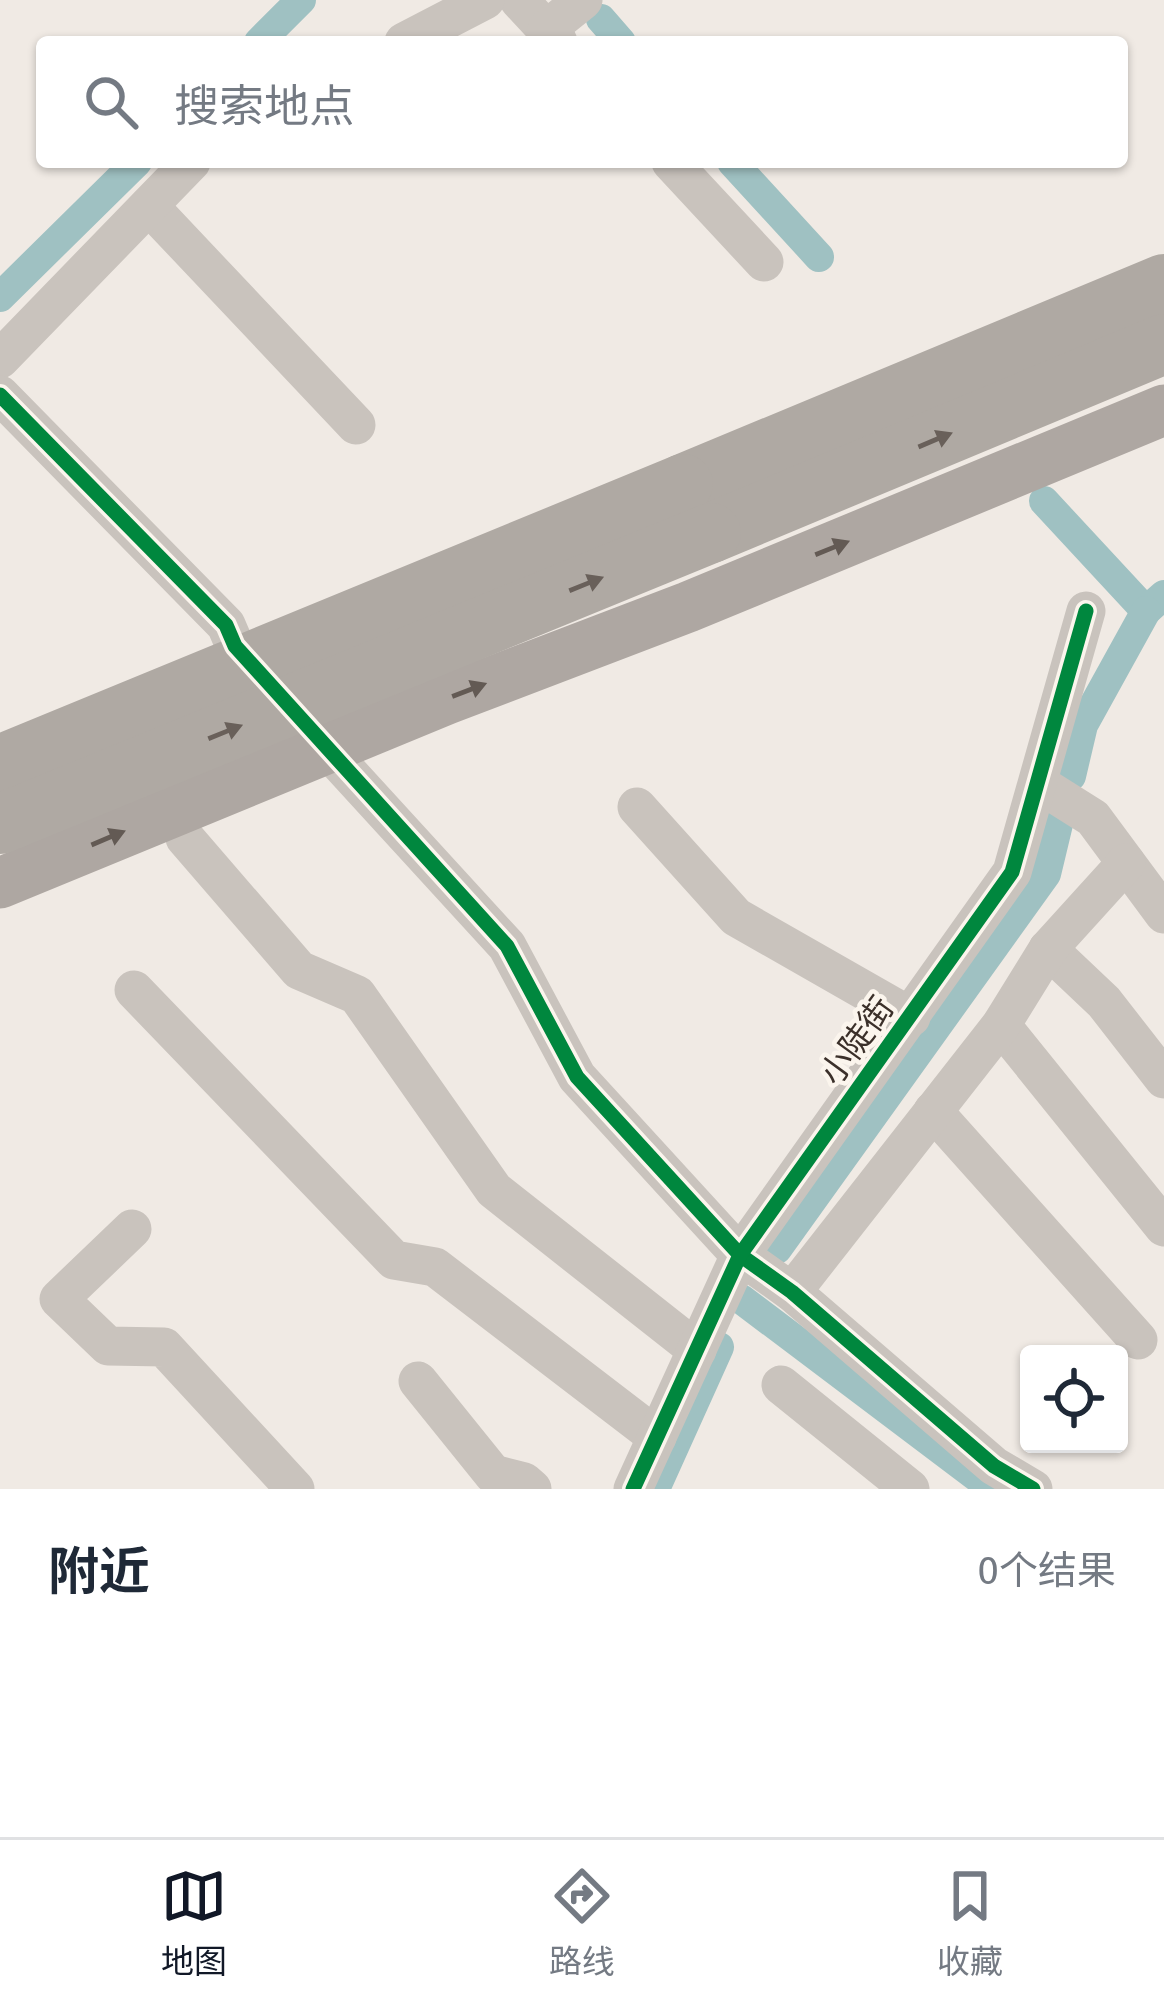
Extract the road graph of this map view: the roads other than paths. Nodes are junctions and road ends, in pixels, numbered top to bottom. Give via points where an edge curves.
1 (485, 0) edge
2 (519, 0) edge
3 (583, 0) edge
4 (416, 36) edge
5 (553, 36) edge
6 (185, 168) edge
7 (677, 168) edge
8 (149, 206) junction
9 (1164, 255) edge
10 (764, 262) dead end
11 (1164, 284) edge
12 (1164, 344) edge
13 (0, 359) edge
14 (0, 395) edge
15 (1164, 410) edge
16 (356, 425) dead end
17 (1086, 611) dead end
18 (235, 646) junction
19 (326, 748) junction
20 (0, 749) edge
21 (0, 765) edge
22 (1039, 784) junction
23 (637, 807) dead end
24 (0, 824) edge
25 (185, 838) dead end
26 (1126, 863) junction
27 (0, 883) edge
28 (1164, 914) edge
29 (1048, 949) junction
30 (134, 990) dead end
31 (911, 1017) junction
32 (1001, 1025) junction
33 (1164, 1079) edge
34 (933, 1111) junction
35 (1164, 1228) edge
36 (132, 1229) dead end
37 (740, 1255) junction
38 (792, 1292) junction
39 (1138, 1340) dead end
40 (697, 1349) junction
41 (418, 1381) dead end
42 (781, 1385) dead end
43 (657, 1437) junction
44 (295, 1489) edge
45 (532, 1489) edge
46 (633, 1489) edge
47 (910, 1489) edge
48 (1033, 1489) edge

1 - 4 street
2 - 5 street
3 - 5 street
6 - 8 street
7 - 10 street
8 - 13 street
8 - 16 street
9 - 18 main road via 831,403
11 - 21 highway, bridge
24 -> 12 highway, bridge
14 - 18 street via 226,625
19 -> 15 main road
17 - 22 street, 小陡街
18 - 19 street
18 - 20 main road
27 -> 19 main road
19 - 37 street via 507,946 577,1077
22 - 26 street via 1093,818
22 - 31 street, 小陡街 via 1012,872
23 - 31 street via 736,917
25 - 40 street via 299,970 357,995 494,1190
26 - 28 street
26 - 29 street
29 - 32 street
29 - 33 street via 1104,1002
30 - 43 street via 394,1259 435,1267
31 - 37 street, 小陡街
32 - 34 street
32 - 35 street
34 - 38 street
34 - 39 street
36 - 44 street via 59,1299 108,1346 164,1347
37 - 38 street
37 - 40 street, 小陡街
38 - 48 street via 994,1466
40 - 43 street, 小陡街
41 - 45 street via 493,1474
42 - 47 street
43 - 46 street, 小陡街

